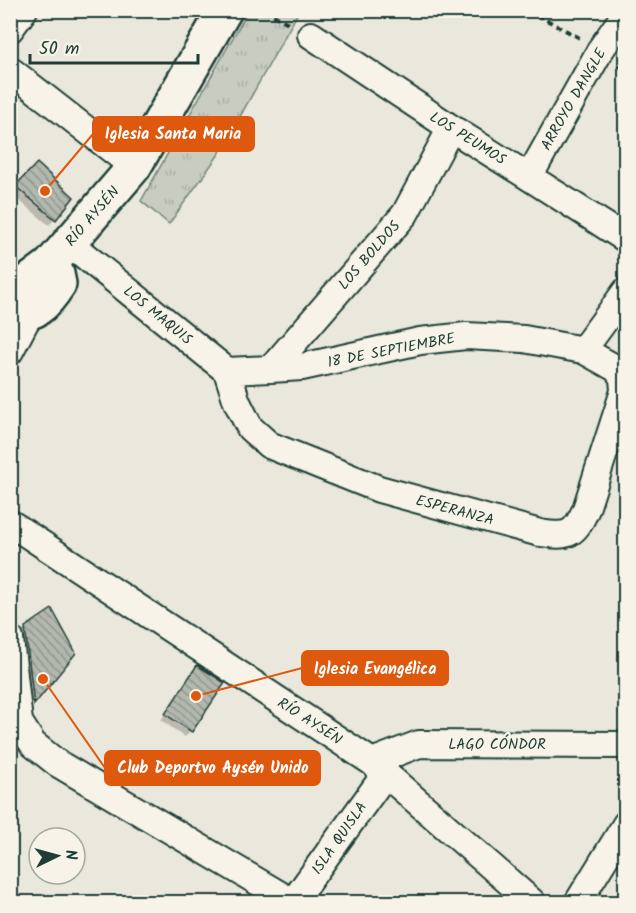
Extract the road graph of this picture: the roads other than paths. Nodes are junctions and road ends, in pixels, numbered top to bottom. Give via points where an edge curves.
1 (24, 10) edge
2 (225, 10) edge
3 (620, 23) dead end
4 (10, 29) edge
5 (311, 35) dead end
6 (10, 70) edge
7 (451, 129) junction
8 (134, 167) junction
9 (529, 177) junction
10 (626, 239) edge
11 (59, 254) junction
12 (626, 291) edge
13 (17, 305) edge
14 (583, 350) junction
15 (10, 351) edge
16 (262, 370) junction
17 (226, 371) junction
18 (624, 378) edge
19 (10, 523) edge
20 (10, 639) edge
21 (626, 745) edge
22 (379, 767) junction
23 (626, 824) edge
24 (293, 903) edge
25 (532, 903) edge
26 (578, 903) edge

1 - 4 street
2 - 8 street, RÍO AYSÉN
3 - 9 street, ARROYO DANGLE via 601,49
5 - 7 street, LOS PEUMOS
6 - 8 street
7 - 9 street, LOS PEUMOS
7 - 16 street, LOS BOLDOS via 405,214
8 - 11 street, RÍO AYSÉN
9 - 10 street, LOS PEUMOS
11 - 13 street, RÍO AYSÉN
11 - 17 street, LOS MAQUIS
12 - 14 street
13 - 15 street
14 - 16 street, 18 DE SEPTIEMBRE via 524,339 466,336 420,341 302,367
14 - 18 street, 18 DE SEPTIEMBRE via 617,369
16 - 17 street
17 - 18 street, ESPERANZA via 250,428 269,446 379,489 560,536 572,531 586,509 624,391
19 - 22 street, RÍO AYSÉN
20 - 24 street via 19,722 33,744 57,763
21 - 22 street, LAGO CÓNDOR via 419,744
22 - 24 street, ISLA QUISLA
22 - 25 street, RÍO AYSÉN
23 - 26 street

